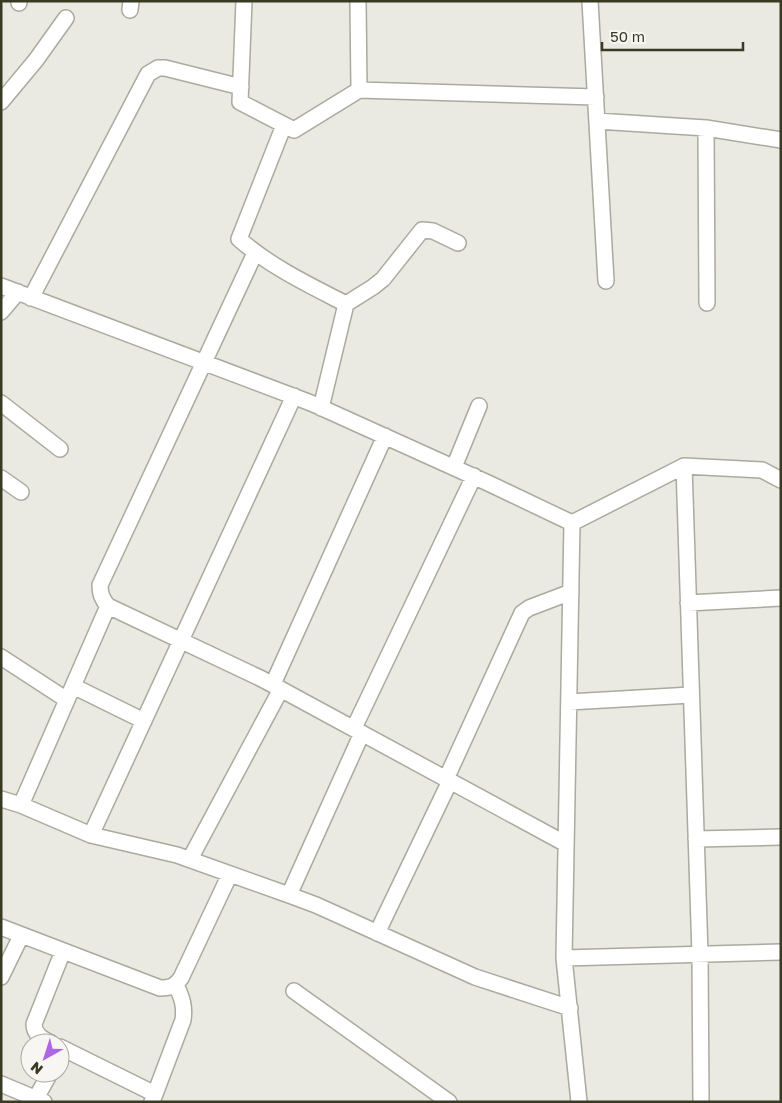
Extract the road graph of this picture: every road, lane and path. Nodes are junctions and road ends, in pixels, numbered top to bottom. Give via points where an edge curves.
1 (244, 1) edge
2 (358, 1) edge
3 (590, 1) edge
4 (66, 18) dead end
5 (241, 87) junction
6 (359, 90) junction
7 (596, 97) junction
8 (1, 102) edge
9 (597, 121) junction
10 (284, 125) junction
11 (706, 128) junction
12 (781, 140) edge
13 (458, 244) dead end
14 (256, 253) junction
15 (606, 281) dead end
16 (1, 286) edge
17 (24, 295) junction
18 (707, 303) dead end
19 (346, 304) junction
20 (1, 312) edge
21 (205, 363) junction
22 (294, 396) junction
23 (1, 403) edge
24 (479, 406) dead end
25 (321, 408) junction
26 (385, 436) junction
27 (60, 449) dead end
28 (684, 466) junction
29 (454, 467) junction
30 (474, 476) junction
31 (1, 478) edge
32 (781, 480) edge
33 (21, 492) dead end
34 (572, 523) junction
35 (571, 592) junction
36 (781, 598) edge
37 (688, 603) junction
38 (108, 606) junction
39 (182, 640) junction
40 (1, 656) edge
41 (277, 686) junction
42 (70, 693) junction
43 (691, 694) junction
44 (569, 702) junction
45 (144, 721) junction
46 (358, 731) junction
47 (448, 780) junction
48 (1, 799) edge
49 (21, 805) junction
50 (91, 835) junction
51 (781, 837) edge
52 (696, 839) junction
53 (566, 844) junction
54 (190, 859) junction
55 (230, 874) junction
56 (289, 895) junction
57 (1, 928) edge
58 (377, 933) junction
59 (21, 936) junction
60 (62, 951) junction
61 (781, 952) edge
62 (700, 954) junction
63 (564, 958) junction
64 (1, 977) edge
65 (176, 985) junction
66 (294, 991) dead end
67 (570, 1008) junction
68 (36, 1033) edge
69 (70, 1054) edge
70 (46, 1083) edge
71 (6, 1091) edge
72 (154, 1098) edge
73 (40, 1100) edge
74 (449, 1102) edge
75 (579, 1102) edge
76 (700, 1102) edge

1 - 5 street
2 - 6 street
3 - 7 street
4 - 8 street
5 - 10 street via 240,102
5 - 17 street via 165,68 148,74
6 - 7 street
6 - 10 street via 294,130
7 - 9 street
9 - 11 street
9 - 15 street
10 - 14 street via 239,239
11 - 12 street
11 - 18 street
13 - 19 street via 433,231 422,230 383,279
14 - 19 street via 273,266
14 - 21 street
16 - 17 street
17 - 20 street
17 - 21 street
19 - 25 street
21 - 22 street
21 - 38 street via 100,585 100,593
22 - 25 street
22 - 39 street
23 - 27 street
24 - 29 street
25 - 26 street
26 - 29 street
26 - 41 street
28 - 32 street via 762,470
28 - 34 street
28 - 37 street
29 - 30 street
30 - 34 street
30 - 46 street
31 - 33 street
34 - 35 street
35 - 44 street
35 - 47 street via 522,613
36 - 37 street
37 - 43 street
38 - 39 street
38 - 42 street
39 - 41 street
39 - 45 street
40 - 42 street
41 - 46 street
41 - 54 street
42 - 45 street
42 - 49 street
43 - 44 street
43 - 52 street
44 - 53 street
45 - 50 street
46 - 47 street
46 - 56 street
47 - 53 street
47 - 58 street
48 - 49 street
49 - 50 street
50 - 54 street
51 - 52 street
52 - 62 street
53 - 63 street
54 - 55 street
55 - 56 street
55 - 65 street
56 - 58 street
57 - 59 street
58 - 67 street via 476,977
59 - 60 street
59 - 64 street
60 - 65 street via 160,988
60 - 68 street via 34,1024
61 - 62 street
62 - 63 street
62 - 76 street
63 - 67 street
65 - 72 street via 185,1010
66 - 74 street
67 - 75 street
69 - 72 street
70 - 73 street
71 - 73 street

